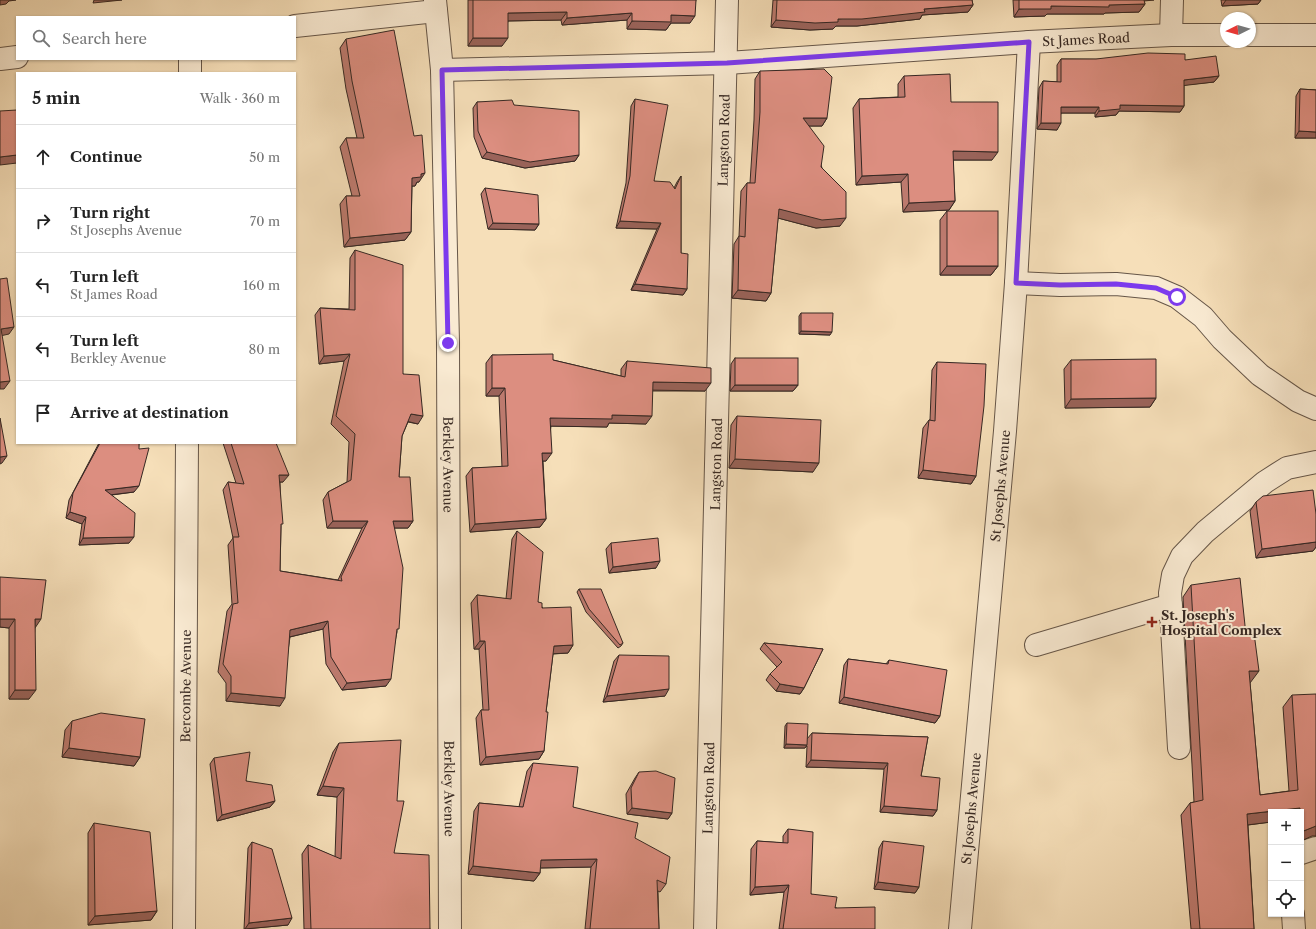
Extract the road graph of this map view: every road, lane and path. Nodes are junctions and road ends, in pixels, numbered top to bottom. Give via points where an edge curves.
1 (727, 0) edge
2 (1172, 0) edge
3 (436, 5) edge
4 (296, 26) edge
5 (1171, 35) junction
6 (1220, 35) edge
7 (1256, 35) edge
8 (1316, 35) edge
9 (1029, 42) junction
10 (16, 57) edge
11 (0, 59) edge
12 (190, 60) edge
13 (727, 63) junction
14 (442, 70) junction
15 (190, 72) edge
16 (1016, 283) junction
17 (1316, 409) edge
18 (187, 444) edge
19 (1316, 462) edge
20 (1171, 605) junction
21 (1036, 645) dead end
22 (1180, 748) dead end
23 (1316, 848) edge
24 (1304, 852) edge
25 (1293, 917) edge
26 (184, 929) edge
27 (450, 929) edge
28 (705, 929) edge
29 (960, 929) edge
30 (1294, 929) edge

1 - 13 street, Langston Road
2 - 5 street
3 - 4 street
3 - 14 street, Berkley Avenue
5 - 6 street, St James Road
5 - 9 street, St James Road
7 - 8 street
9 - 13 street, St James Road
9 - 16 street, St Josephs Avenue
10 - 11 street
12 - 15 street
13 - 14 street, St James Road
13 - 28 street, Langston Road
14 - 27 street, Berkley Avenue via 448,343
16 - 17 street via 1116,284 1156,288 1177,297 1203,317 1260,376 1298,401
16 - 29 street, St Josephs Avenue
18 - 26 street, Bercombe Avenue
19 - 20 street via 1287,468 1265,482 1205,532 1182,556 1173,575
20 - 21 street
20 - 22 street
23 - 24 street
25 - 30 street

